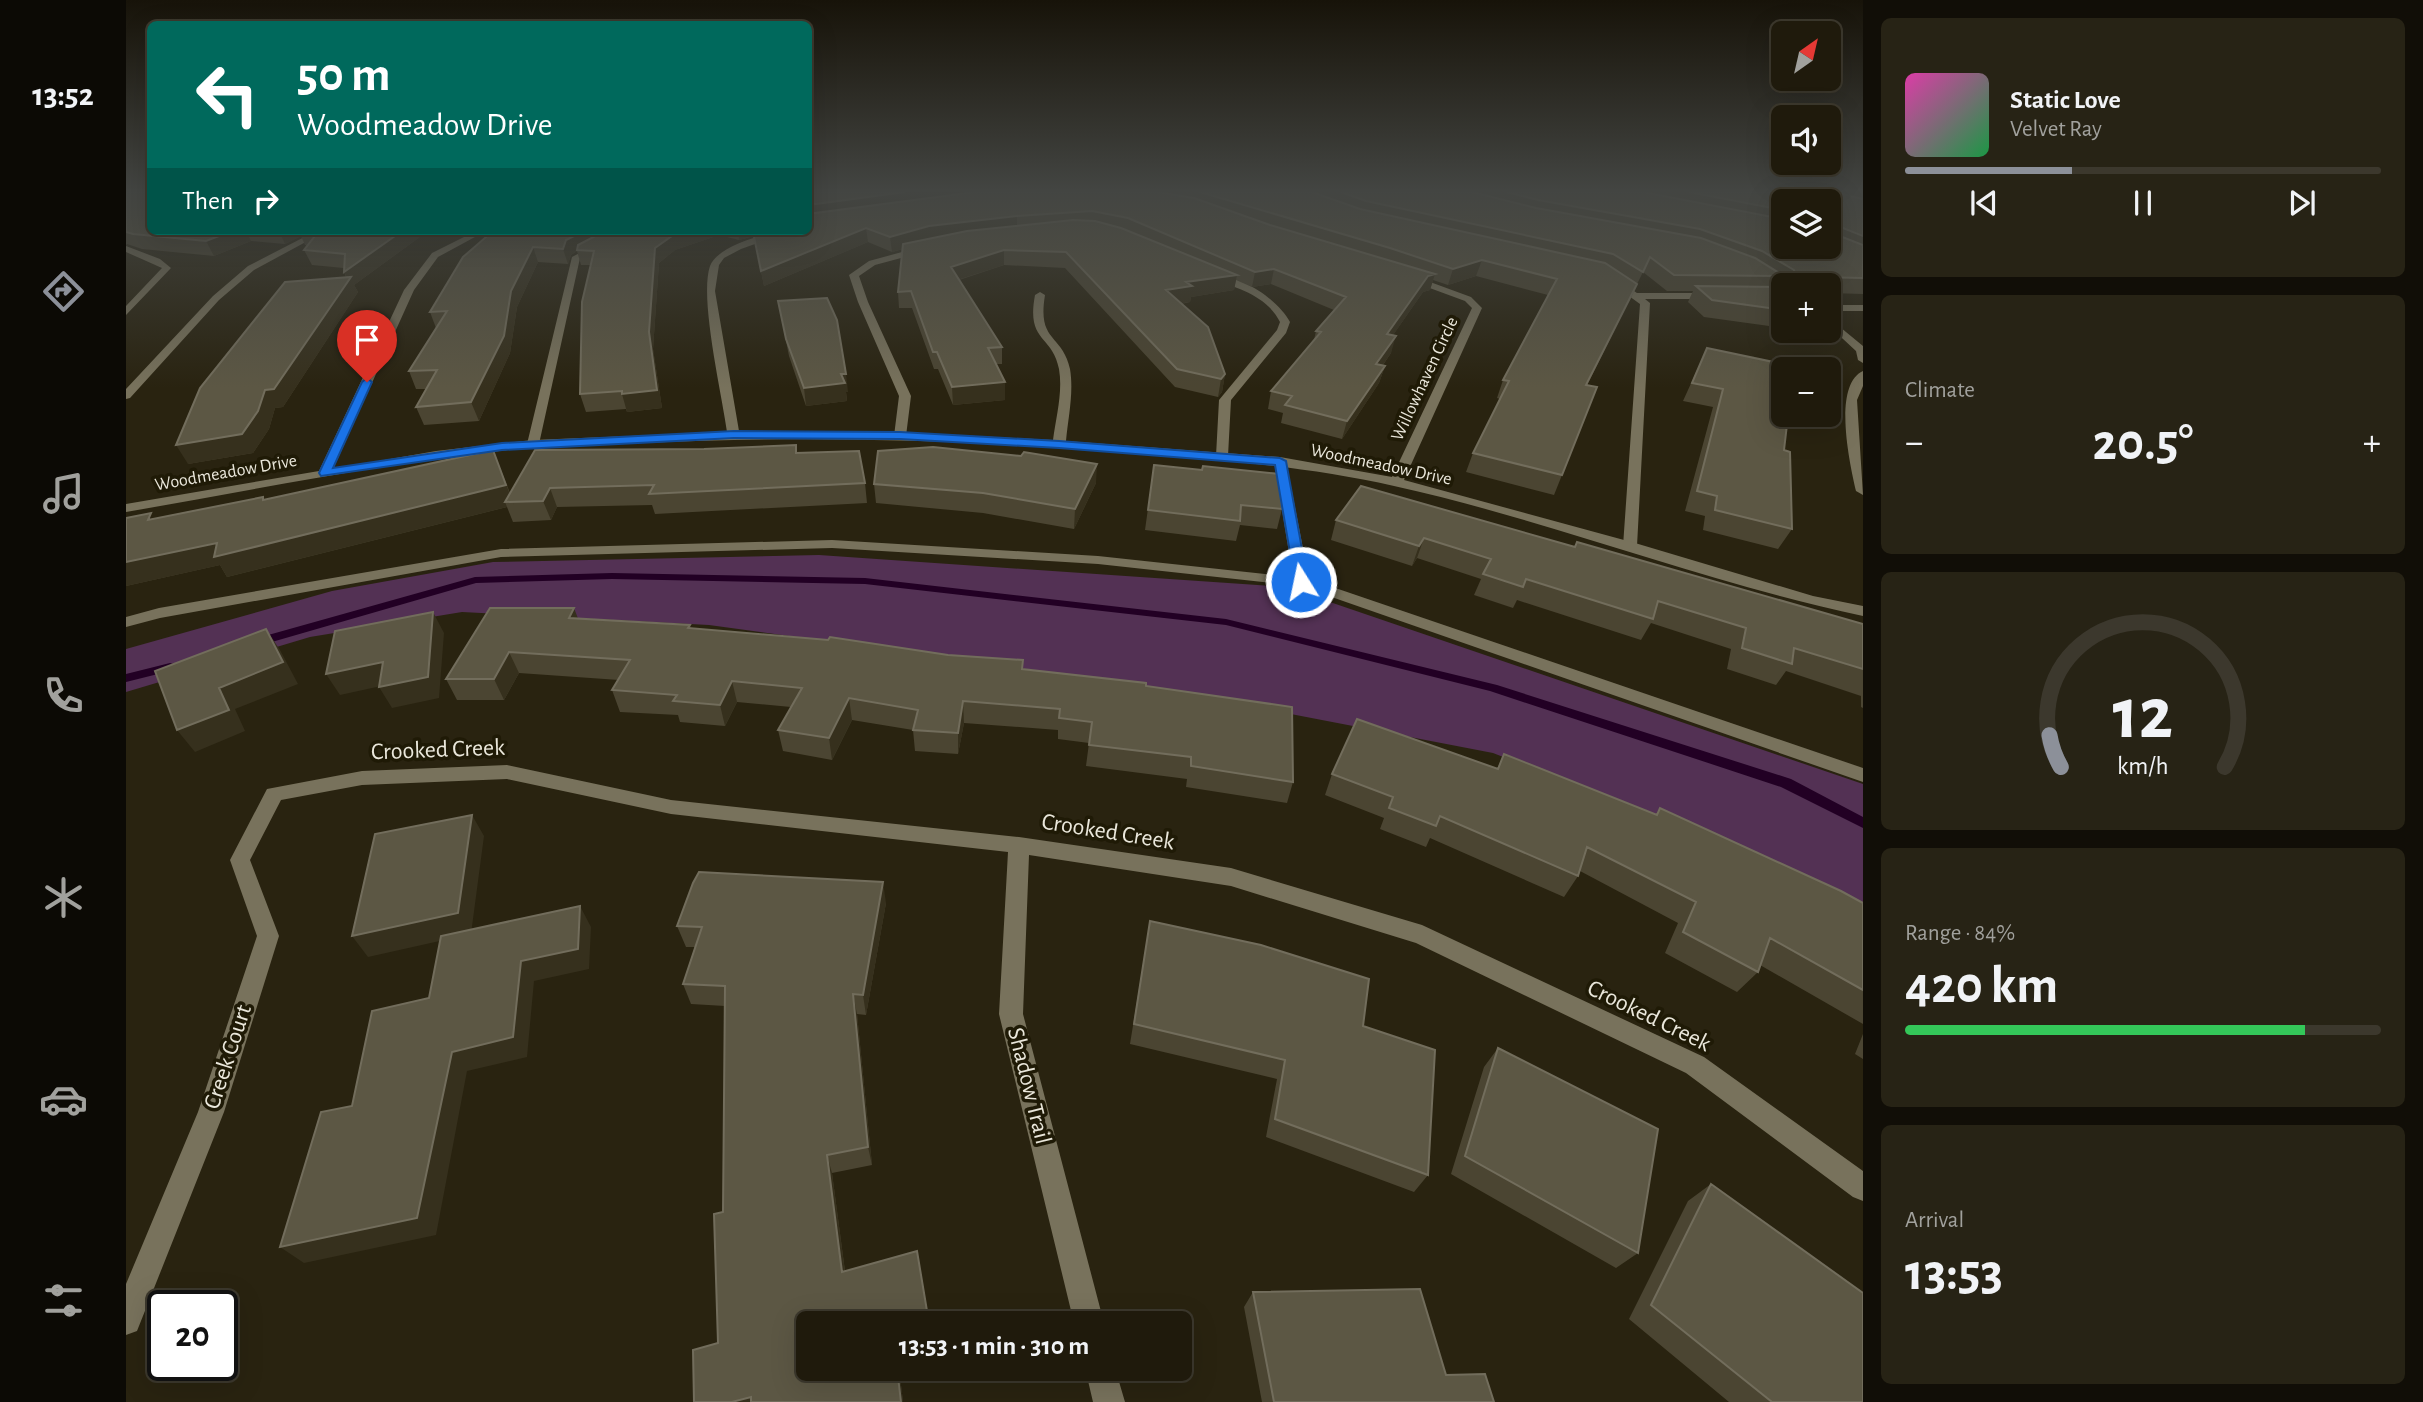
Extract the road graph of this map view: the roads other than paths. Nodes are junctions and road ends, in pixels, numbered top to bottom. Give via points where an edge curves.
1 (144, 257) edge
2 (271, 257) edge
3 (433, 257) edge
4 (576, 257) edge
5 (720, 257) edge
6 (886, 257) edge
7 (1201, 272) edge
8 (1397, 274) edge
9 (1603, 274) edge
10 (1040, 295) dead end
11 (1637, 296) junction
12 (1730, 296) edge
13 (1841, 308) edge
14 (1863, 308) edge
15 (126, 312) edge
16 (1841, 332) edge
17 (1863, 360) edge
18 (1863, 374) edge
19 (126, 396) edge
20 (734, 435) junction
21 (900, 436) junction
22 (533, 444) junction
23 (1059, 444) junction
24 (1222, 456) junction
25 (1280, 461) junction
26 (325, 473) junction
27 (1396, 482) junction
28 (1863, 491) edge
29 (126, 508) edge
30 (1630, 546) junction
31 (1301, 582) junction
32 (1863, 611) edge
33 (126, 622) edge
34 (1863, 775) edge
35 (274, 794) joint
36 (1019, 845) junction
37 (1863, 1187) edge
38 (1086, 1311) edge
39 (126, 1320) edge
40 (1103, 1381) edge
41 (1109, 1402) edge

1 - 15 street via 167,268
2 - 19 street via 216,298
3 - 26 street via 409,290
4 - 22 street
5 - 20 street via 710,291
6 - 21 street via 854,275 905,396
7 - 24 street via 1261,296 1285,322 1226,400
8 - 27 street, Willowhaven Circle via 1468,299 1477,308
9 - 11 street
10 - 23 street via 1035,315 1038,327 1062,360 1066,385
11 - 12 street
11 - 30 street via 1644,303
13 - 14 street
16 - 17 street via 1861,350
18 - 28 street via 1851,400 1854,453
20 - 21 street, Woodmeadow Drive
20 - 22 street, Woodmeadow Drive
21 - 23 street, Woodmeadow Drive
22 - 26 street, Woodmeadow Drive
23 - 24 street, Woodmeadow Drive
24 - 25 street, Woodmeadow Drive
25 - 27 street, Woodmeadow Drive
25 - 31 street
26 - 29 street, Woodmeadow Drive
27 - 30 street, Woodmeadow Drive
30 - 32 street, Woodmeadow Drive via 1810,600
31 - 33 street via 1098,560 832,544 501,553
31 - 34 street
35 - 36 street, Crooked Creek via 362,778 507,772 671,807
35 - 39 street, Creek Court via 240,860 268,936 211,1112
36 - 37 street, Crooked Creek via 1231,877 1422,935 1695,1065
36 - 38 street, Shadow Trail via 1011,1014
40 - 41 street

